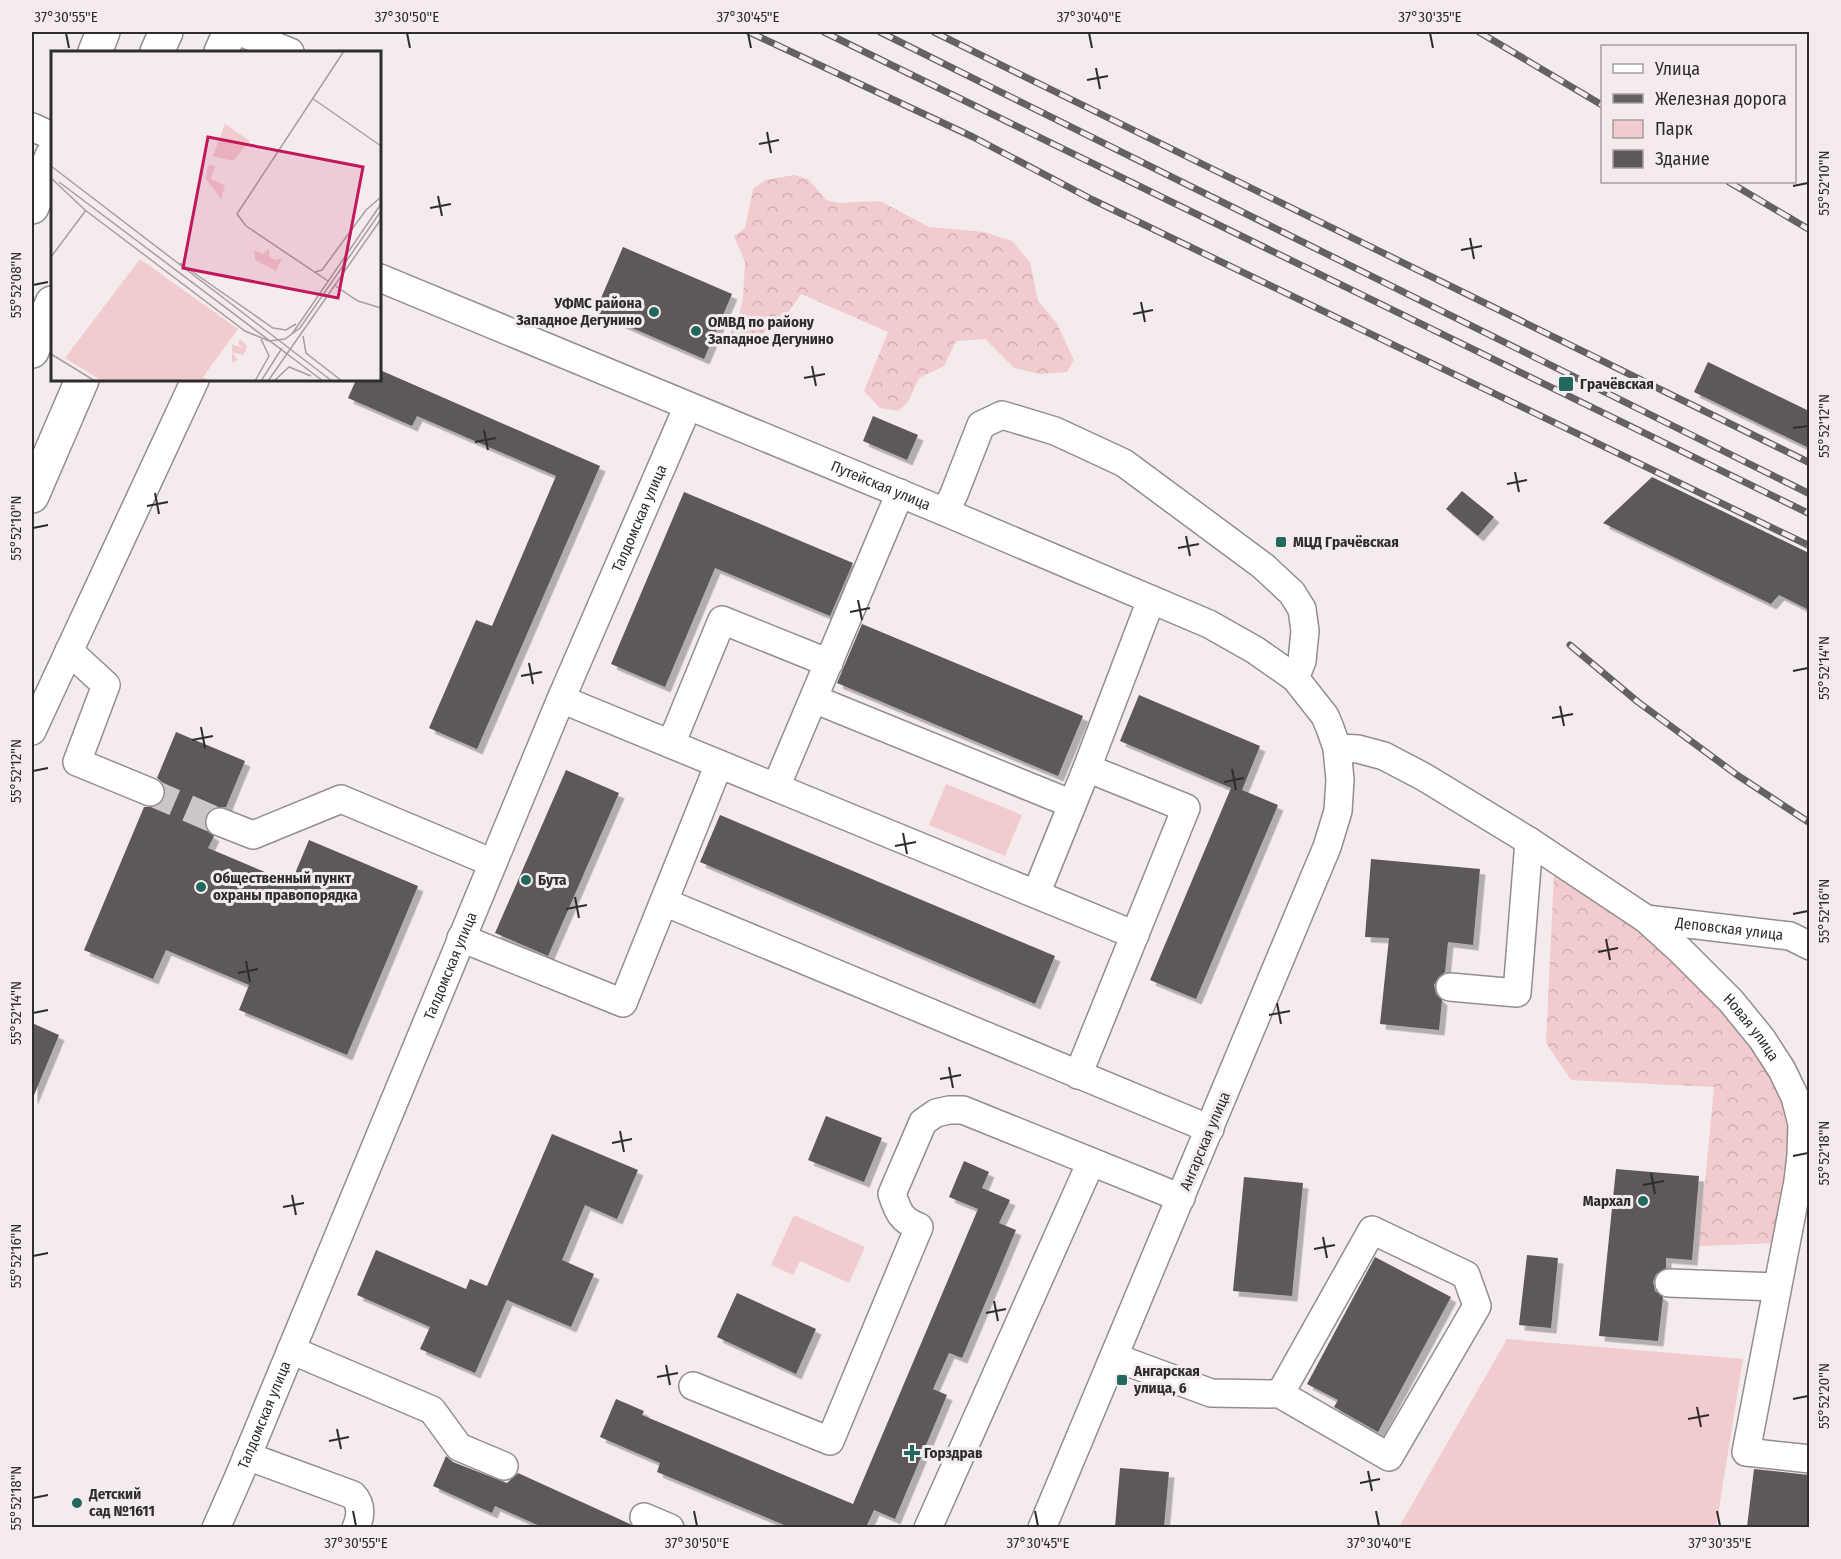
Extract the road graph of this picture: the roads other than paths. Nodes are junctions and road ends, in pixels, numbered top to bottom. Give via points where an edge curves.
1 (104, 32) edge
2 (166, 32) edge
3 (230, 32) edge
4 (240, 32) edge
5 (95, 51) edge
6 (157, 51) edge
7 (221, 51) edge
8 (288, 51) edge
9 (32, 127) edge
10 (51, 136) edge
11 (51, 159) edge
12 (32, 207) edge
13 (381, 278) edge
14 (51, 305) edge
15 (32, 351) edge
16 (82, 381) edge
17 (195, 381) edge
18 (688, 406) junction
19 (900, 493) junction
20 (32, 496) edge
21 (945, 512) junction
22 (1151, 600) junction
23 (69, 651) junction
24 (829, 663) junction
25 (1295, 678) junction
26 (561, 699) junction
27 (814, 699) junction
28 (32, 731) edge
29 (671, 744) junction
30 (1337, 748) junction
31 (719, 764) junction
32 (1087, 768) junction
33 (776, 787) junction
34 (150, 792) tunnel mouth
35 (1072, 804) junction
36 (220, 822) tunnel mouth
37 (1529, 841) junction
38 (493, 863) junction
39 (1036, 894) junction
40 (664, 902) junction
41 (1646, 918) junction
42 (1135, 935) junction
43 (461, 938) junction
44 (1809, 946) edge
45 (1450, 987) dead end
46 (1078, 1075) junction
47 (1210, 1129) junction
48 (1091, 1162) junction
49 (1181, 1198) junction
50 (1669, 1283) dead end
51 (1777, 1287) junction
52 (291, 1350) junction
53 (1114, 1357) junction
54 (693, 1386) dead end
55 (1280, 1394) junction
56 (247, 1456) junction
57 (1809, 1459) edge
58 (504, 1466) dead end
59 (644, 1517) dead end
60 (216, 1527) edge
61 (357, 1527) edge
62 (670, 1527) edge
63 (928, 1527) edge
64 (1042, 1527) edge

1 - 5 main road
2 - 6 main road
3 - 7 main road
4 - 8 street
9 - 10 street
11 - 12 main road
13 - 18 street, Путейская улица
14 - 15 main road
16 - 20 main road
17 - 23 street
18 - 19 street, Путейская улица
18 - 26 street, Талдомская улица
19 - 21 street, Путейская улица
19 - 24 street
21 - 22 street, Путейская улица
21 - 25 street via 981,425 1002,416 1055,431 1124,463 1292,592 1302,609 1305,631 1302,661
22 - 25 street, Путейская улица via 1209,624
22 - 32 street
23 - 28 street
23 - 34 street via 106,685 77,762
24 - 27 street
24 - 29 street via 722,620
25 - 30 street, Путейская улица via 1325,716
26 - 29 street
26 - 38 street, Талдомская улица
27 - 33 street
27 - 35 street
29 - 31 street
30 - 37 street, Новая улица via 1384,756
30 - 47 street, Ангарская улица via 1338,811 1327,847
31 - 33 street
31 - 40 street
32 - 35 street
32 - 42 street via 1186,808
33 - 39 street
35 - 39 street
36 - 38 street via 253,835 341,799
37 - 41 street, Новая улица
37 - 45 street via 1517,993
38 - 43 street, Талдомская улица
39 - 42 street
40 - 43 street via 623,1003
40 - 46 street
41 - 44 street, Деповская улица via 1790,936
41 - 51 street, Новая улица via 1731,1001 1762,1039 1795,1097 1802,1124 1801,1155
42 - 46 street
43 - 52 street, Талдомская улица
46 - 47 street
47 - 49 street, Ангарская улица
48 - 49 street
48 - 54 street via 963,1110 936,1113 923,1122 892,1194 907,1222 920,1227 830,1441
48 - 63 street
49 - 53 street, Ангарская улица
50 - 51 street
51 - 57 street, Новая улица via 1746,1452
52 - 56 street, Талдомская улица
52 - 58 street via 432,1410 459,1448
53 - 55 street via 1211,1393
53 - 64 street, Ангарская улица
55 - 55 street via 1389,1457 1477,1306 1466,1275 1372,1230
56 - 60 street, Талдомская улица
56 - 61 street via 353,1495 359,1501
59 - 62 street

